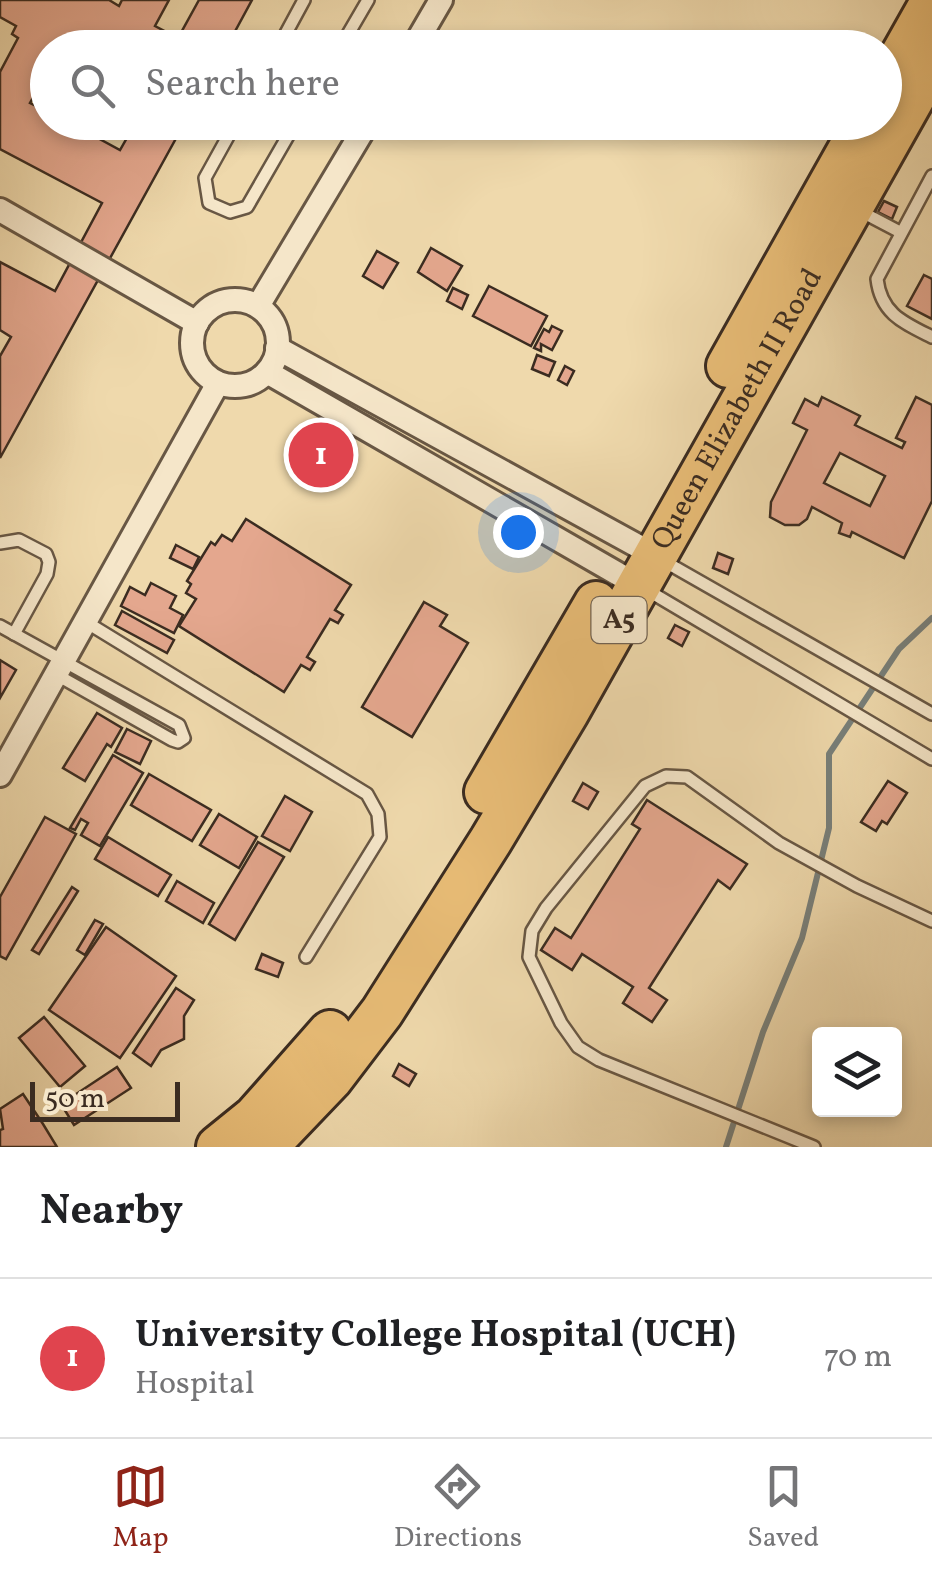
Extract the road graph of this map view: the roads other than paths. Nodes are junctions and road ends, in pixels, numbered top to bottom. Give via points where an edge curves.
1 (304, 0) edge
2 (368, 0) edge
3 (441, 0) edge
4 (932, 2) edge
5 (288, 30) edge
6 (350, 30) edge
7 (424, 30) edge
8 (902, 55) edge
9 (932, 64) edge
10 (902, 117) edge
11 (226, 140) edge
12 (286, 140) edge
13 (357, 140) edge
14 (855, 140) edge
15 (889, 140) edge
16 (932, 176) edge
17 (852, 206) junction
18 (0, 210) edge
19 (900, 232) junction
20 (258, 306) junction
21 (197, 322) junction
22 (932, 337) edge
23 (278, 348) junction
24 (267, 372) junction
25 (218, 383) junction
26 (457, 444) junction
27 (443, 472) junction
28 (0, 543) edge
29 (635, 563) junction
30 (86, 622) junction
31 (0, 626) edge
32 (14, 634) junction
33 (60, 669) junction
34 (932, 714) edge
35 (932, 759) edge
36 (0, 775) edge
37 (932, 921) edge
38 (405, 950) junction
39 (306, 957) dead end
40 (218, 1147) edge
41 (266, 1147) edge
42 (814, 1147) edge

1 - 5 lane
2 - 6 lane
3 - 7 street
4 - 8 highway
9 - 10 highway, Queen Elizabeth II Road / A5
11 - 12 lane via 205,178 209,203 230,212 247,207
13 - 20 street
14 - 29 highway, Queen Elizabeth II Road / A5
15 - 17 highway, Queen Elizabeth II Road / A5
16 - 19 lane
17 - 19 lane
17 - 29 highway, Queen Elizabeth II Road / A5
18 - 21 street
19 - 22 lane via 877,280 879,295 896,319
20 - 21 street via 222,302
20 - 23 street via 274,327
21 - 25 street via 195,360
23 - 24 street
23 - 26 street
24 - 25 street via 242,386
24 - 27 street
25 - 30 street
26 - 27 street
26 - 29 street
27 - 29 street
28 - 32 lane via 19,540 49,562
29 - 34 lane
29 - 35 lane
29 - 38 highway, Queen Elizabeth II Road / A5 via 466,827
30 - 33 street
30 - 39 lane via 367,794 380,837
31 - 32 lane
32 - 33 lane
33 - 33 lane via 172,740 184,738 178,725
33 - 36 street
37 - 42 lane via 779,844 687,778 666,776 645,786 532,931 529,956 578,1047
38 - 40 highway, Queen Elizabeth II Road / A5 via 358,996 309,1060
38 - 41 highway, Queen Elizabeth II Road / A5 via 382,1012

